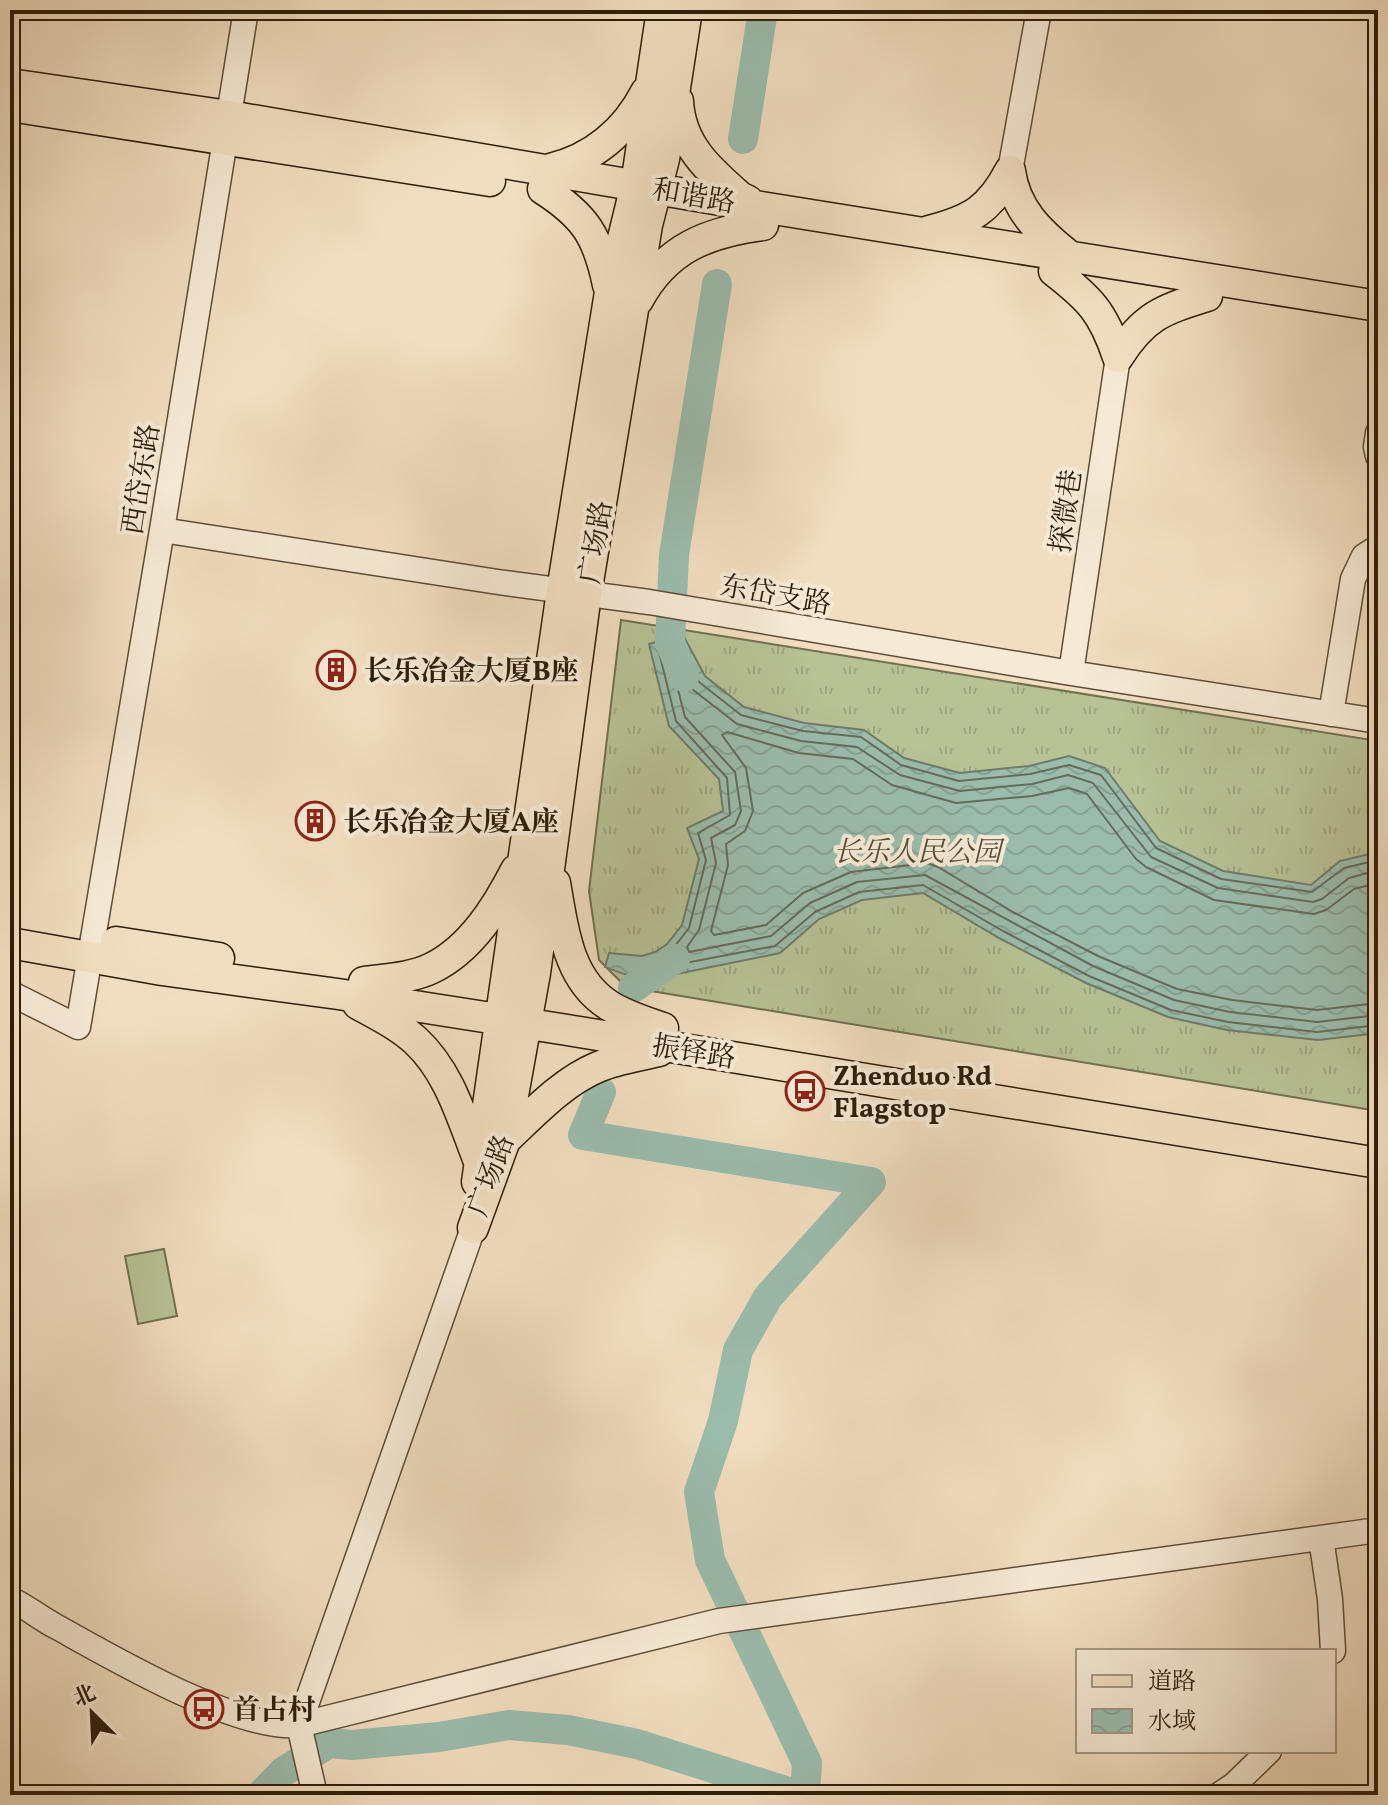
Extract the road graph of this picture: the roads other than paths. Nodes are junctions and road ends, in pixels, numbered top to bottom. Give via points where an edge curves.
1 (246, 10) edge
2 (662, 10) edge
3 (687, 10) edge
4 (1039, 10) edge
5 (665, 72) junction
6 (10, 84) edge
7 (10, 106) edge
8 (227, 128) junction
9 (1010, 171) junction
10 (546, 179) junction
11 (644, 195) junction
12 (762, 216) junction
13 (924, 233) junction
14 (1062, 264) junction
15 (1207, 296) junction
16 (622, 298) junction
17 (1378, 306) edge
18 (1378, 323) edge
19 (1118, 357) junction
20 (1378, 433) edge
21 (1378, 456) edge
22 (162, 530) junction
23 (1378, 547) edge
24 (574, 592) junction
25 (1071, 673) junction
26 (1331, 714) junction
27 (1378, 721) edge
28 (537, 855) junction
29 (10, 925) edge
30 (10, 943) edge
31 (92, 948) junction
32 (351, 988) junction
33 (10, 993) edge
34 (515, 1014) junction
35 (669, 1038) junction
36 (505, 1140) junction
37 (1378, 1143) edge
38 (478, 1161) junction
39 (1378, 1163) edge
40 (473, 1228) junction
41 (1378, 1530) edge
42 (1321, 1538) junction
43 (10, 1599) edge
44 (1333, 1649) edge
45 (301, 1731) junction
46 (1267, 1753) edge
47 (315, 1795) edge
48 (1219, 1795) edge

1 - 8 street, 西岱东路
2 - 5 main road, 广场路
3 - 5 main road, 广场路
4 - 9 street
5 - 10 main road via 607,143
5 - 11 main road, 广场路 via 664,159
5 - 12 main road via 698,159
6 - 8 main road, 和谐路
7 - 8 main road, 和谐路
8 - 10 main road, 和谐路
8 - 22 street, 西岱东路
9 - 13 main road via 987,206
9 - 14 main road via 1014,194
10 - 11 main road, 和谐路
10 - 16 main road via 587,225
11 - 12 main road, 和谐路
11 - 16 main road, 广场路
12 - 13 main road, 和谐路
12 - 14 main road, 和谐路
12 - 16 main road via 704,237
13 - 14 main road, 和谐路
14 - 15 main road, 和谐路
14 - 17 main road, 和谐路
14 - 19 main road via 1097,309
15 - 18 main road, 和谐路
15 - 19 main road via 1148,319
16 - 24 main road, 广场路
19 - 25 street, 探微巷
20 - 21 street
22 - 24 street, 东岱支路
22 - 31 street, 西岱东路
23 - 26 street via 1364,556 1353,579
24 - 25 street, 东岱支路
24 - 28 main road, 广场路
25 - 26 street, 东岱支路
26 - 27 street, 东岱支路
28 - 32 main road via 457,951 430,969
28 - 34 main road, 广场路
28 - 35 main road via 588,988 612,1008
29 - 31 main road, 振铎路
30 - 31 main road, 振铎路
31 - 32 main road, 振铎路 via 162,970
31 - 33 street, 西岱东路 via 78,1027
32 - 34 main road, 振铎路
32 - 38 main road via 403,1030 442,1073
34 - 35 main road, 振铎路
34 - 36 main road, 广场路
34 - 38 main road, 广场路
35 - 36 main road via 583,1074
35 - 37 main road, 振铎路
35 - 39 main road, 振铎路
36 - 40 main road, 广场路
38 - 40 main road, 广场路
40 - 45 street
41 - 42 street
42 - 44 street
42 - 45 street via 719,1621
43 - 45 street via 208,1704
45 - 47 street
46 - 48 street

